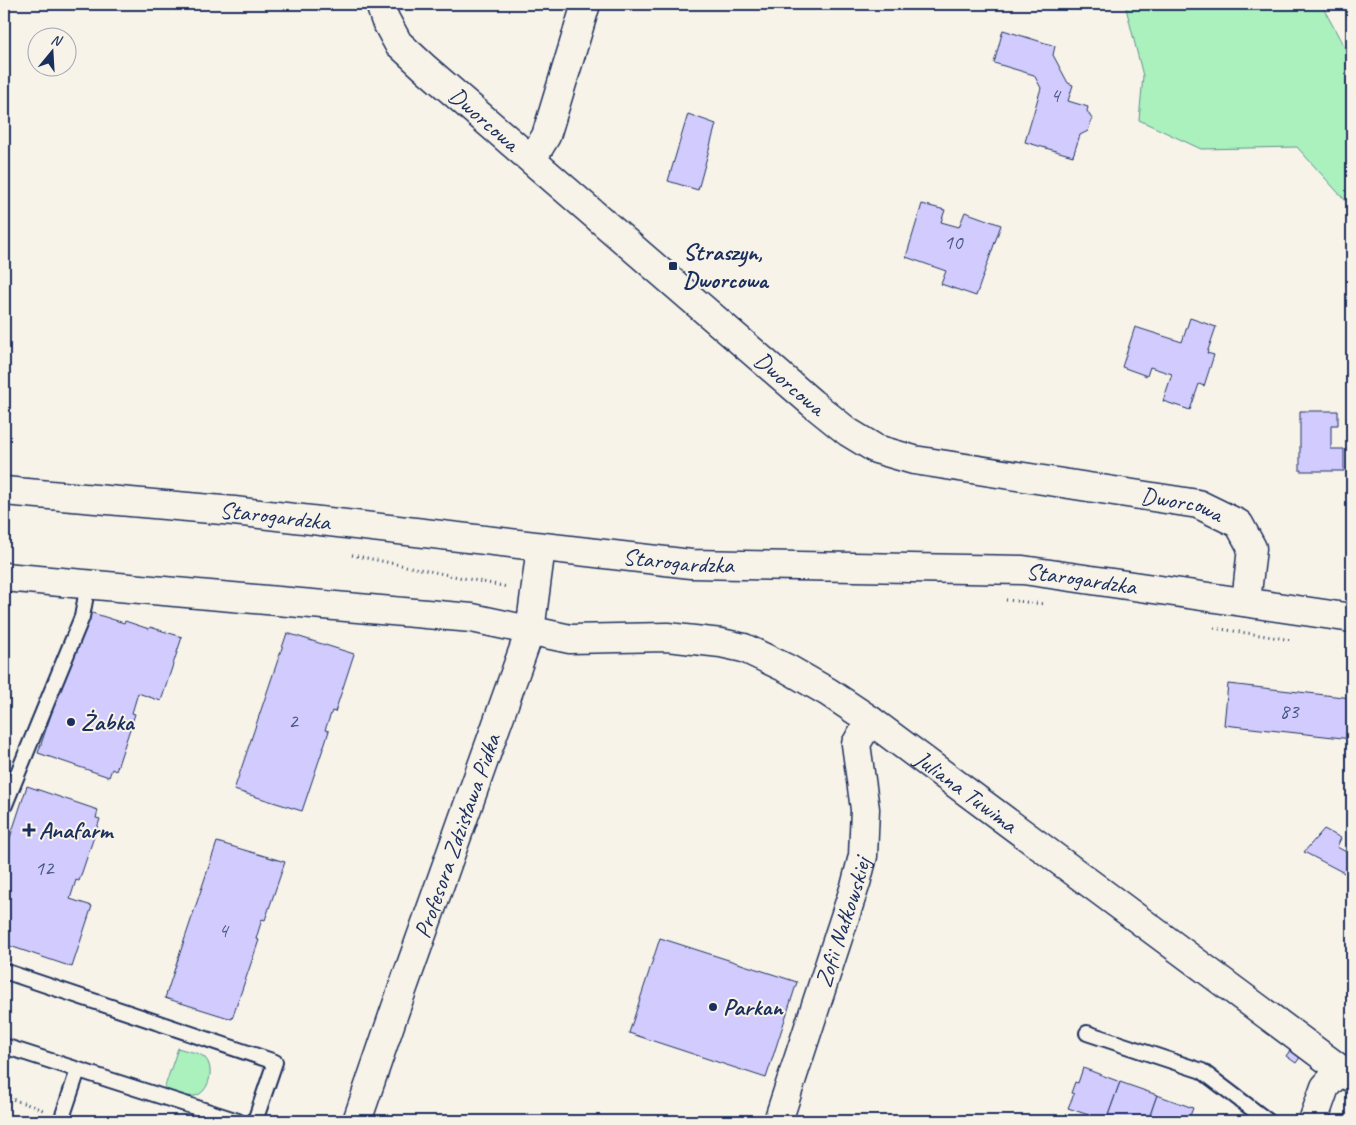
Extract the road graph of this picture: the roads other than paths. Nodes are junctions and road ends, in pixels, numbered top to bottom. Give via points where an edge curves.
1 (380, 4) edge
2 (586, 4) edge
3 (532, 159) junction
4 (4, 491) edge
5 (541, 547) junction
6 (4, 577) edge
7 (88, 584) junction
8 (1246, 602) junction
9 (1352, 618) edge
10 (530, 631) junction
11 (870, 720) junction
12 (4, 807) edge
13 (4, 971) edge
14 (1087, 1033) dead end
15 (4, 1046) edge
16 (78, 1070) junction
17 (1347, 1074) edge
18 (61, 1119) edge
19 (238, 1121) edge
20 (255, 1121) edge
21 (357, 1121) edge
22 (778, 1121) edge
23 (1268, 1121) edge
24 (1313, 1121) edge

1 - 3 street, Dworcowa via 398,43
2 - 3 street via 546,136
3 - 8 street, Dworcowa via 848,432 876,449 914,460 1198,504 1239,524 1252,548
4 - 5 street, Starogardzka via 234,511
5 - 8 street, Starogardzka via 691,564 1023,570
5 - 10 street, Profesora Zdzisława Pidka
6 - 7 street, Juliana Tuwima
7 - 10 street, Juliana Tuwima via 472,618
7 - 12 lane via 82,617
8 - 9 street, Starogardzka
10 - 11 street, Juliana Tuwima via 570,639 686,638 744,648 788,668
10 - 21 street, Profesora Zdzisława Pidka
11 - 17 street, Juliana Tuwima
11 - 22 street, Zofii Nałkowskiej via 856,744 865,809 863,856
13 - 20 lane via 275,1062
14 - 23 lane via 1202,1071
15 - 16 lane
16 - 18 lane
16 - 19 lane
17 - 24 street via 1325,1087

